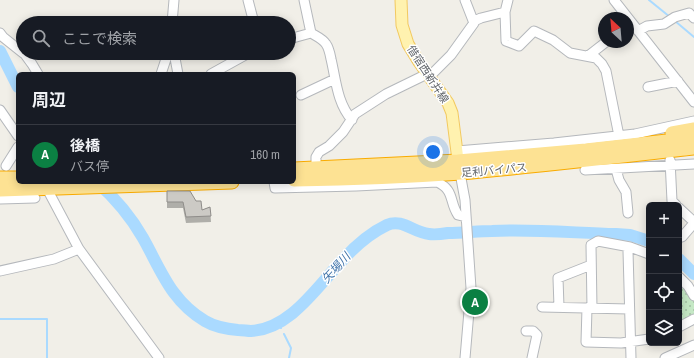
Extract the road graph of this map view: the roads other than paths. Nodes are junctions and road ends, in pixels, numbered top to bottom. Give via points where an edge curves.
1 (174, 0) edge
2 (248, 0) edge
3 (304, 0) edge
4 (401, 0) edge
5 (465, 0) edge
6 (508, 0) edge
7 (614, 0) edge
8 (505, 12) junction
9 (622, 12) edge
10 (173, 16) edge
11 (252, 16) edge
12 (694, 18) edge
13 (474, 21) junction
14 (634, 28) edge
15 (638, 32) junction
16 (0, 33) edge
17 (311, 33) junction
18 (296, 37) edge
19 (16, 47) edge
20 (598, 48) edge
21 (588, 56) junction
22 (29, 60) edge
23 (166, 60) edge
24 (175, 60) edge
25 (236, 60) edge
26 (37, 72) edge
27 (162, 72) edge
28 (178, 72) edge
29 (215, 72) edge
30 (428, 75) junction
31 (335, 79) junction
32 (678, 81) junction
33 (648, 87) dead end
34 (300, 95) dead end
35 (694, 102) edge
36 (0, 110) edge
37 (352, 120) junction
38 (694, 121) edge
39 (694, 129) edge
40 (16, 133) edge
41 (619, 136) junction
42 (694, 138) edge
43 (694, 148) edge
44 (16, 150) edge
45 (663, 155) junction
46 (694, 157) edge
47 (584, 161) junction
48 (458, 162) junction
49 (694, 164) edge
50 (6, 166) dead end
51 (316, 168) junction
52 (296, 169) edge
53 (616, 169) junction
54 (0, 178) edge
55 (16, 178) edge
56 (296, 180) edge
57 (185, 184) edge
58 (274, 184) edge
59 (46, 186) edge
60 (0, 190) edge
61 (35, 198) dead end
62 (0, 199) edge
63 (673, 202) edge
64 (682, 211) edge
65 (628, 213) dead end
66 (466, 221) junction
67 (694, 223) edge
68 (682, 237) dead end
69 (630, 247) junction
70 (79, 249) junction
71 (646, 253) edge
72 (591, 265) junction
73 (0, 271) edge
74 (682, 280) edge
75 (694, 296) edge
76 (542, 307) dead end
77 (559, 307) junction
78 (590, 308) junction
79 (629, 309) junction
80 (694, 319) edge
81 (682, 326) edge
82 (526, 331) dead end
83 (646, 339) edge
84 (630, 342) junction
85 (694, 345) edge
86 (159, 358) edge
87 (465, 358) edge
88 (532, 358) edge
89 (631, 358) edge
90 (665, 358) edge

1 - 10 street
2 - 11 street
3 - 17 street
4 - 30 main road, 借宿西新井線 via 405,36
5 - 13 street
6 - 8 street
7 - 9 street
8 - 13 street
8 - 21 street via 506,41 519,46 534,31 553,40 570,53
12 - 15 street via 689,13 664,24 647,26
13 - 30 street via 451,56
14 - 15 street
15 - 32 street
16 - 19 street
17 - 18 street
17 - 31 street via 326,44
20 - 21 street
21 - 41 street via 596,58 606,71
22 - 26 street
23 - 27 street
24 - 28 street
25 - 29 street
30 - 37 street via 386,94 355,114
30 - 48 main road, 借宿西新井線 via 450,108
31 - 34 street
31 - 37 street via 342,105
32 - 33 street
32 - 35 street
36 - 40 street
37 - 51 street via 329,146 319,152 316,157
38 - 41 street
39 - 47 highway
41 - 48 street via 554,143
42 - 45 highway, 足利バイパス
43 - 45 highway, 足利バイパス
44 - 50 street
45 - 46 highway
45 - 47 highway, 足利バイパス
45 - 47 highway
45 - 49 street
45 - 53 street
45 - 63 street
47 - 48 highway, 足利バイパス
47 - 53 street
48 - 51 highway, 足利バイパス
48 - 56 highway, 足利バイパス via 380,178
48 - 66 street
51 - 52 highway, 足利バイパス
53 - 65 street via 626,192
54 - 55 highway
57 - 59 highway via 86,188
58 - 66 street via 275,188 437,182 444,185 451,195 456,213
59 - 60 highway
59 - 70 street
61 - 62 street
64 - 67 street
66 - 87 street via 471,288
67 - 68 street
69 - 71 street
69 - 72 street via 598,241 591,246
69 - 79 street
70 - 73 street via 54,259
70 - 86 street
72 - 77 street via 558,278
72 - 78 street
74 - 75 street
76 - 77 street
77 - 78 street
78 - 79 street
78 - 84 street via 586,342
79 - 84 street
80 - 81 street
82 - 88 street via 533,331 537,335
83 - 84 street
84 - 89 street
85 - 90 street

